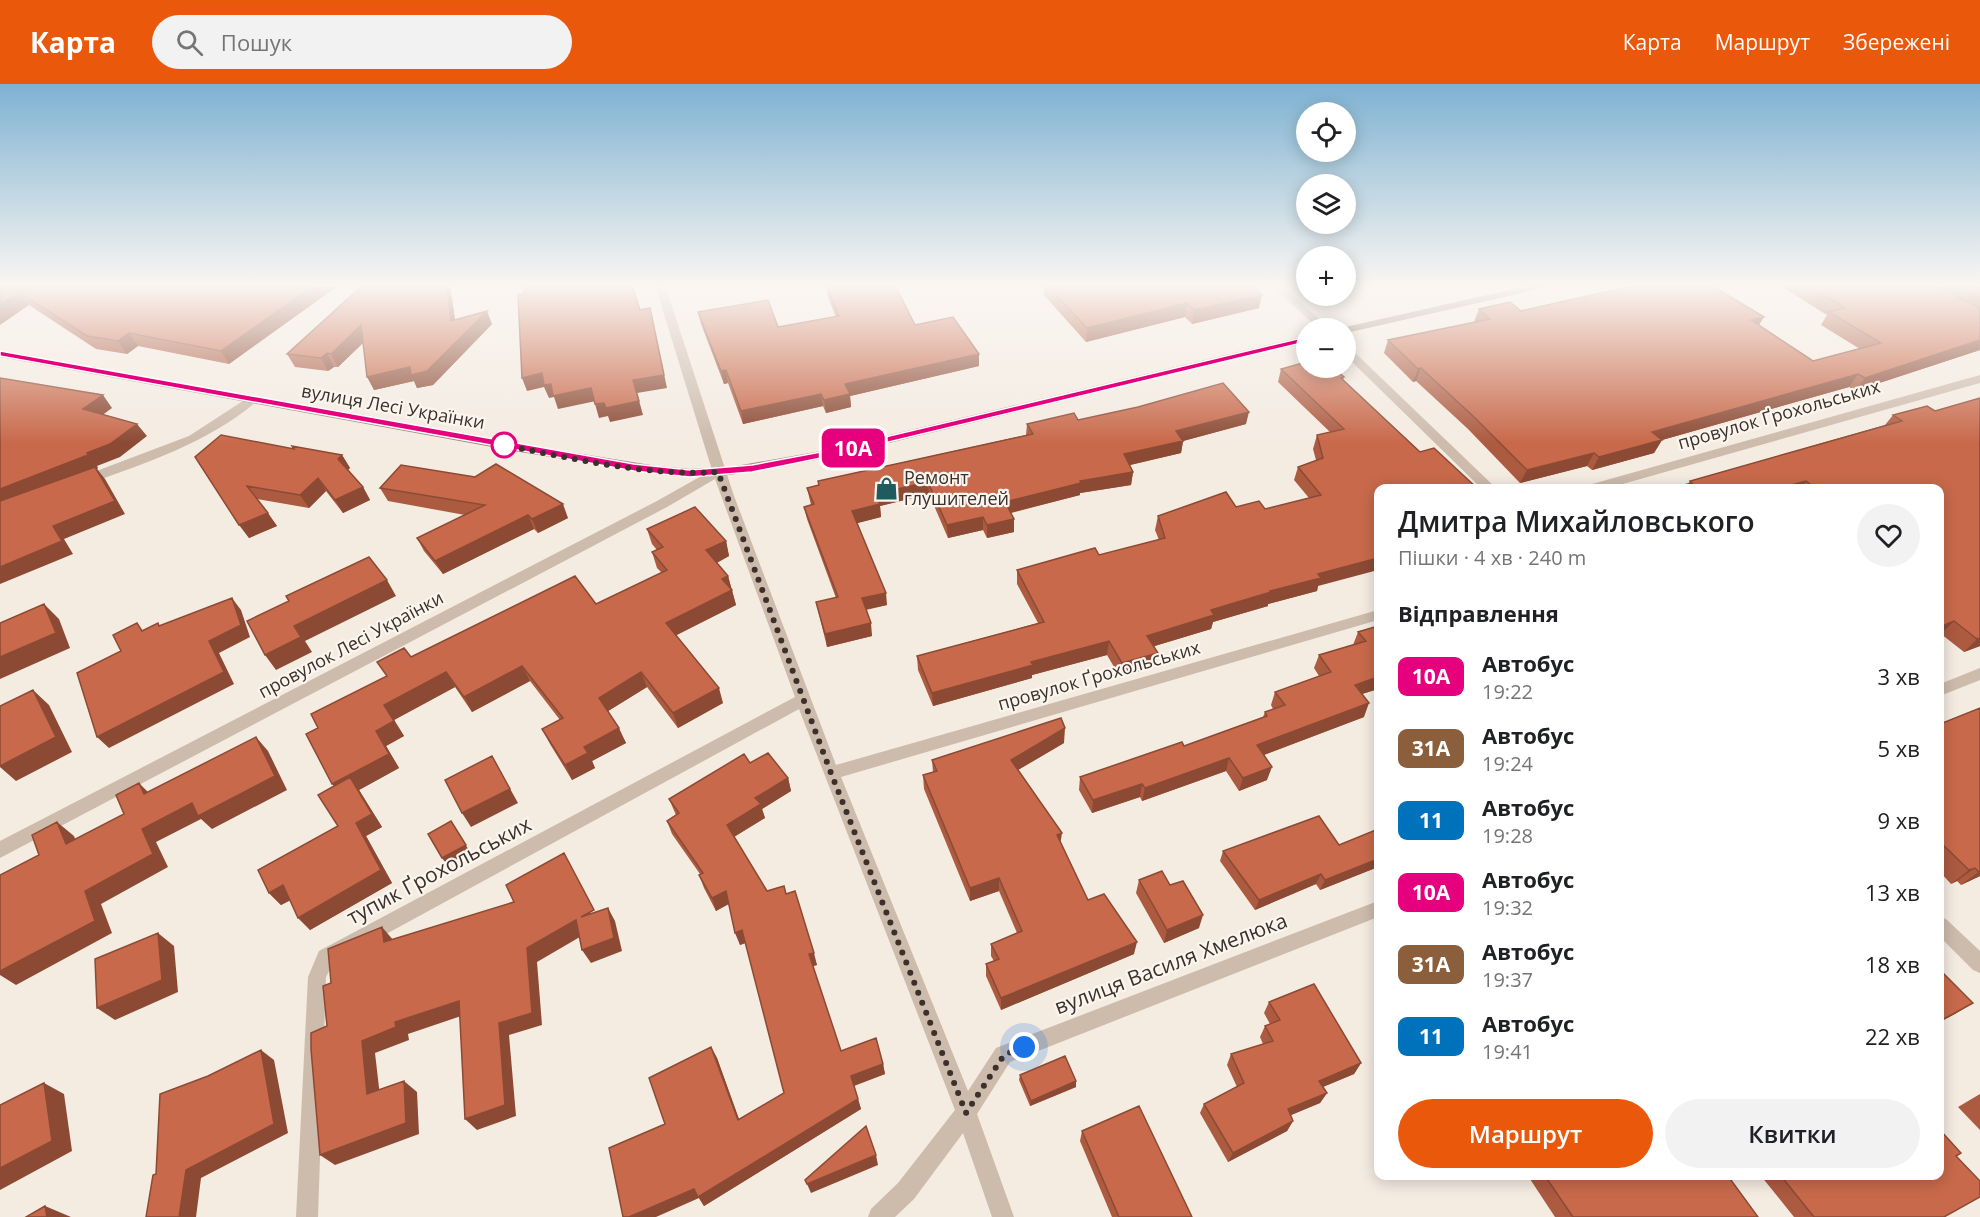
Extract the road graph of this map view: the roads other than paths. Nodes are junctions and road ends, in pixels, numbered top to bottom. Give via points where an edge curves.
1 (676, 338) edge
2 (1296, 341) edge
3 (0, 354) edge
4 (1356, 360) edge
5 (1980, 379) edge
6 (252, 399) junction
7 (718, 472) junction
8 (75, 484) edge
9 (1485, 484) edge
10 (1608, 484) edge
11 (1374, 616) edge
12 (1980, 674) edge
13 (1944, 688) edge
14 (804, 699) junction
15 (831, 773) junction
16 (0, 850) edge
17 (1374, 911) edge
18 (1944, 929) edge
19 (1980, 964) edge
20 (966, 1113) junction
21 (307, 1217) edge
22 (879, 1217) edge
23 (1003, 1217) edge

1 - 7 street
2 - 7 main road, вулиця Лесі Українки via 826,454
3 - 6 main road, вулиця Лесі Українки
4 - 9 street
5 - 10 street, провулок Ґрохольських
6 - 7 main road, вулиця Лесі Українки via 634,467
6 - 8 street via 207,433
7 - 14 street
7 - 16 street, провулок Лесі Українки
11 - 15 street, провулок Ґрохольських
12 - 13 street
14 - 15 street
14 - 21 street, тупик Ґрохольських via 326,957 317,977
15 - 20 street
17 - 20 street, вулиця Василя Хмелюка via 1004,1055
18 - 19 street
20 - 22 street, вулиця Василя Хмелюка via 906,1191
20 - 23 street

